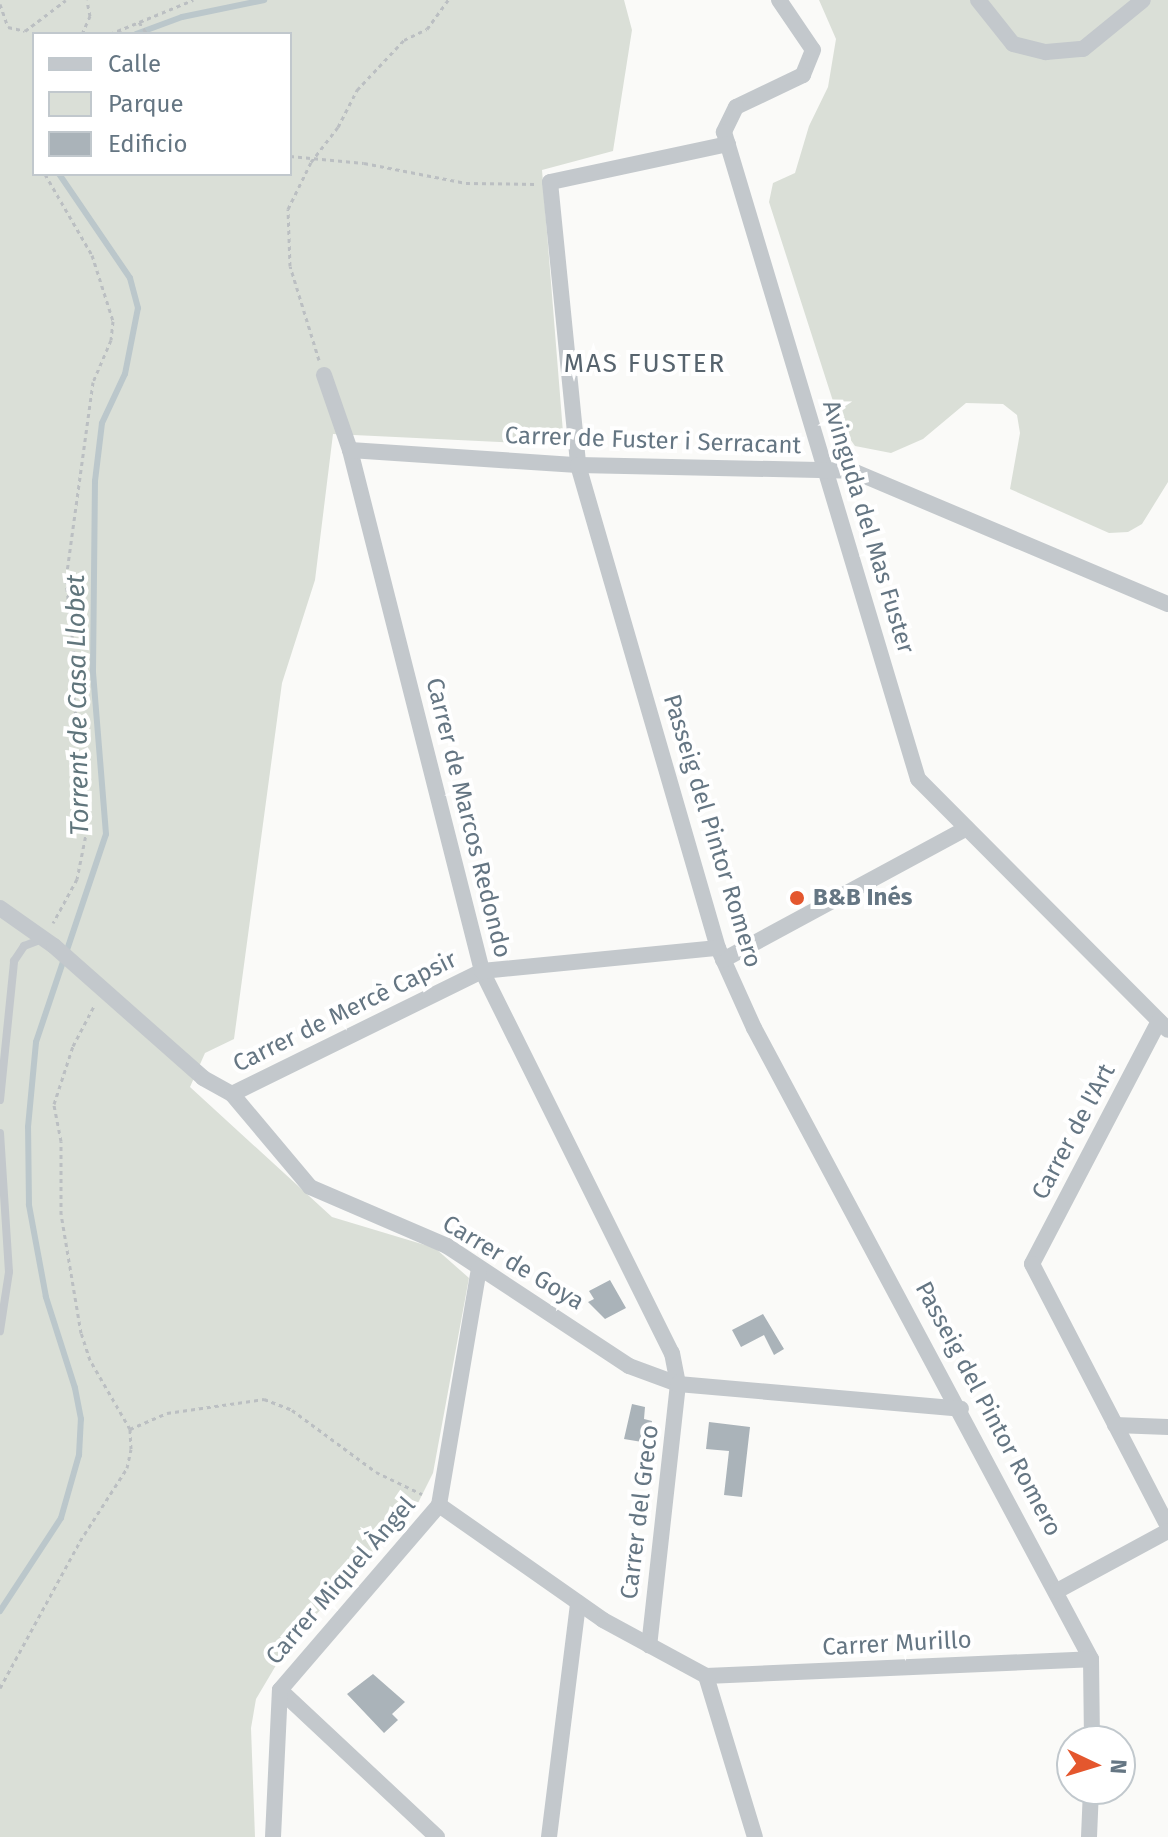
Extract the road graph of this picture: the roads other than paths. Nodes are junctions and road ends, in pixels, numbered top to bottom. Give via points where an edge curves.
1 (779, 0) edge
2 (978, 0) edge
3 (1143, 0) edge
4 (728, 144) junction
5 (324, 375) road end
6 (350, 450) junction
7 (578, 465) junction
8 (826, 472) junction
9 (1168, 604) edge
10 (967, 828) junction
11 (0, 908) edge
12 (48, 942) junction
13 (721, 954) junction
14 (482, 971) junction
15 (1164, 1026) edge
16 (232, 1094) junction
17 (0, 1100) edge
18 (0, 1133) edge
19 (479, 1268) junction
20 (0, 1331) edge
21 (678, 1384) junction
22 (961, 1409) junction
23 (1115, 1425) junction
24 (1168, 1427) edge
25 (439, 1505) junction
26 (1168, 1529) edge
27 (1057, 1591) junction
28 (578, 1603) junction
29 (649, 1645) junction
30 (1091, 1659) junction
31 (706, 1676) junction
32 (280, 1690) junction
33 (1092, 1725) edge
34 (1090, 1805) edge
35 (273, 1837) edge
36 (437, 1837) edge
37 (549, 1837) edge
38 (755, 1837) edge
39 (1089, 1837) edge

1 - 4 street, Avinguda del Mas Fuster via 813,50 803,75 736,107 724,132
2 - 3 street via 1013,44 1046,52 1083,49
4 - 7 street, Passeig del Pintor Romero via 550,182
4 - 8 street, Avinguda del Mas Fuster
5 - 6 street, Carrer de Marcos Redondo
6 - 7 street, Carrer de Fuster i Serracant
6 - 14 street, Carrer de Marcos Redondo
7 - 8 street, Carrer de Fuster i Serracant
7 - 13 street, Passeig del Pintor Romero
8 - 9 street, Carrer de Fuster i Serracant via 853,471
8 - 10 street, Avinguda del Mas Fuster via 918,779
10 - 13 street, Carrer de Mercè Capsir
10 - 15 street, Avinguda del Mas Fuster
11 - 12 street, Carrer de Goya
12 - 16 street, Carrer de Goya via 203,1078
12 - 17 lane via 24,946 14,961
13 - 14 street, Carrer de Mercè Capsir
13 - 22 street, Passeig del Pintor Romero via 754,1028
14 - 16 street, Carrer de Mercè Capsir
14 - 21 street, Carrer de Marcos Redondo via 672,1353
15 - 23 street, Carrer de l'Art via 1032,1264
16 - 19 street, Carrer de Goya via 310,1187 447,1246
18 - 20 lane via 9,1272
19 - 21 street, Carrer de Goya via 629,1366
19 - 25 street, Carrer Miquel Àngel
21 - 22 street, Carrer de Goya
21 - 29 street, Carrer del Greco
22 - 27 street, Passeig del Pintor Romero
23 - 24 street
23 - 26 street
25 - 28 street
25 - 32 street, Carrer Miquel Àngel
26 - 27 street
27 - 30 street, Passeig del Pintor Romero
28 - 29 street
28 - 37 street
29 - 31 street
30 - 31 street, Carrer Murillo
30 - 33 street, Passeig del Pintor Romero
31 - 38 street
32 - 35 street
32 - 36 street
34 - 39 street

